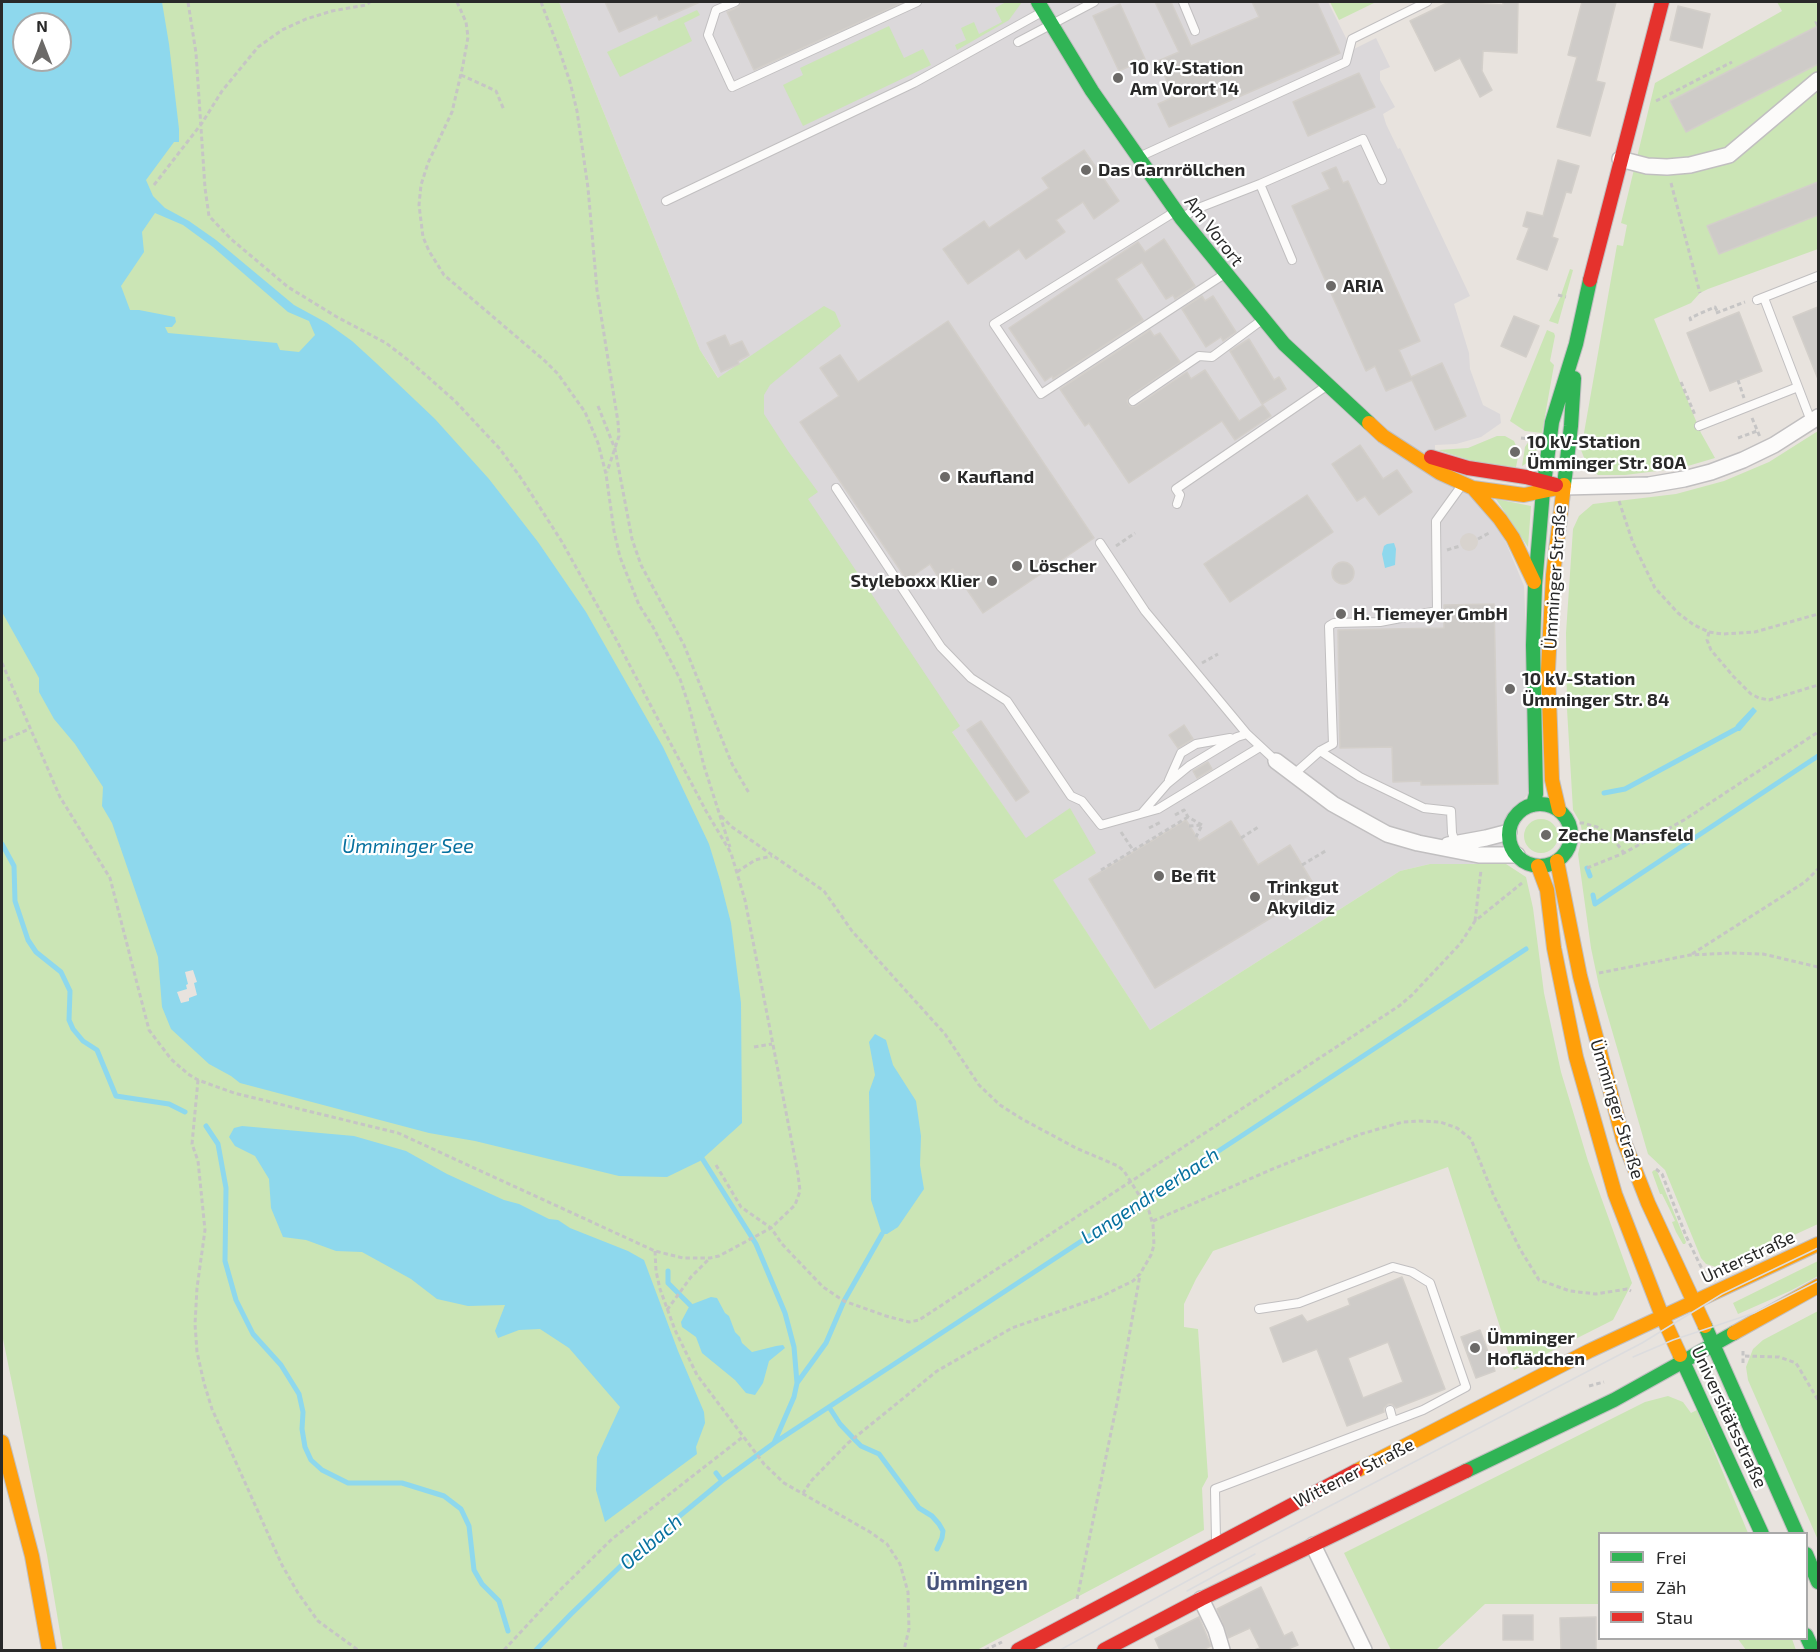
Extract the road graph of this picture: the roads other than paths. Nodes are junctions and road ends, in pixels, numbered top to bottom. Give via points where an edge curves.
1 (735, 2) edge
2 (917, 2) edge
3 (1094, 2) edge
4 (1183, 2) edge
5 (1427, 2) edge
6 (1662, 2) edge
7 (1044, 12) edge
8 (1194, 31) dead end
9 (1018, 42) dead end
10 (1818, 80) edge
11 (1137, 157) junction
12 (1620, 159) junction
13 (1382, 180) dead end
14 (1260, 184) junction
15 (666, 201) dead end
16 (1178, 215) junction
17 (1292, 260) dead end
18 (1224, 274) junction
19 (1818, 276) edge
20 (1264, 319) junction
21 (1575, 344) junction
22 (1327, 386) junction
23 (1798, 387) junction
24 (1133, 401) dead end
25 (1815, 419) edge
26 (1699, 426) road end
27 (1402, 448) junction
28 (1468, 468) junction
29 (1468, 486) junction
30 (1543, 487) junction
31 (1563, 487) junction
32 (836, 488) dead end
33 (1178, 504) dead end
34 (1100, 543) dead end
35 (1535, 585) junction
36 (1247, 734) junction
37 (1237, 737) junction
38 (1260, 747) junction
39 (1320, 752) junction
40 (1276, 761) joint
41 (1293, 775) junction
42 (1167, 784) junction
43 (1533, 805) junction
44 (1559, 810) junction
45 (1141, 814) junction
46 (1509, 832) junction
47 (1457, 847) junction
48 (1517, 855) junction
49 (1557, 861) junction
50 (1538, 866) junction
51 (1818, 1244) edge
52 (1818, 1286) edge
53 (1692, 1303) junction
54 (1259, 1309) dead end
55 (1662, 1316) junction
56 (1713, 1344) junction
57 (1684, 1361) junction
58 (1390, 1410) dead end
59 (1393, 1421) junction
60 (2, 1442) edge
61 (2, 1479) edge
62 (9, 1520) dead end
63 (1762, 1532) edge
64 (1797, 1532) edge
65 (1216, 1545) junction
66 (1313, 1545) junction
67 (1808, 1559) edge
68 (1818, 1582) edge
69 (1201, 1599) junction
70 (49, 1650) edge
71 (1018, 1650) edge
72 (1104, 1650) edge
73 (1222, 1650) edge
74 (1364, 1650) edge

1 - 2 lane via 716,10 708,34 732,87
3 - 7 lane
4 - 8 lane
5 - 11 lane via 1352,39 1346,62
6 - 12 main road, Ümminger Straße
7 - 9 lane
7 - 11 main road, Am Vorort
7 - 15 lane via 914,83
10 - 12 street via 1729,155 1690,165 1667,166
11 - 16 main road, Am Vorort
12 - 21 main road, Ümminger Straße
13 - 14 lane via 1363,139
14 - 16 lane
14 - 17 lane
16 - 18 main road, Am Vorort
16 - 18 lane via 994,324 1041,394
18 - 20 main road, Am Vorort
19 - 23 lane via 1760,299
20 - 22 main road, Am Vorort
20 - 24 lane via 1212,357 1199,356
21 - 30 main road, Ümminger Straße via 1552,422
21 - 31 main road, Ümminger Straße
22 - 27 main road, Am Vorort
22 - 33 lane via 1176,489 1180,495
23 - 25 lane
23 - 26 lane
25 - 31 street via 1743,460 1684,479 1648,485
27 - 28 main road, Am Vorort
27 - 29 main road, Am Vorort
28 - 29 lane
28 - 30 main road, Am Vorort
29 - 30 main road, Am Vorort via 1524,495
29 - 35 main road, Am Vorort via 1513,538
29 - 39 lane via 1436,521 1437,611 1380,622 1329,626 1333,744
30 - 31 main road, Ümminger Straße
30 - 35 main road, Ümminger Straße
31 - 44 main road, Ümminger Straße via 1548,670 1552,780
32 - 45 lane via 941,647 971,678 1007,702 1071,796 1082,801 1101,825
34 - 36 lane via 1145,611
35 - 43 main road, Ümminger Straße
36 - 37 lane
36 - 38 lane
37 - 42 lane
37 - 42 lane via 1196,744 1181,753
38 - 40 lane
38 - 45 lane via 1158,809
39 - 41 lane
39 - 47 lane via 1360,777 1424,808 1451,811
40 - 41 street
41 - 47 street via 1370,826 1399,838
42 - 45 lane
43 - 44 main road
43 - 46 main road via 1515,817
44 - 49 main road, Ümminger Straße via 1569,823 1571,841
46 - 47 street
46 - 48 main road
47 - 48 street via 1479,855
48 - 50 main road
49 - 50 main road
49 - 53 main road, Ümminger Straße via 1580,976 1623,1139
50 - 55 main road, Ümminger Straße via 1547,890 1556,959 1587,1101 1615,1194
51 - 53 main road, Unterstraße
52 - 56 main road
53 - 55 main road, Wittener Straße
53 - 56 main road, Ümminger Straße
54 - 59 lane via 1299,1303 1392,1267 1412,1272 1430,1283 1466,1387
55 - 57 main road, Universitätsstraße
55 - 65 main road, Wittener Straße
56 - 57 main road
56 - 64 main road, Universitätsstraße
57 - 63 main road, Universitätsstraße
57 - 66 main road via 1614,1400
58 - 59 lane
59 - 65 lane via 1215,1489
60 - 70 main road via 32,1557
61 - 62 main road
65 - 71 main road, Wittener Straße
66 - 69 main road
66 - 74 street
67 - 68 main road
69 - 72 main road
69 - 73 street

